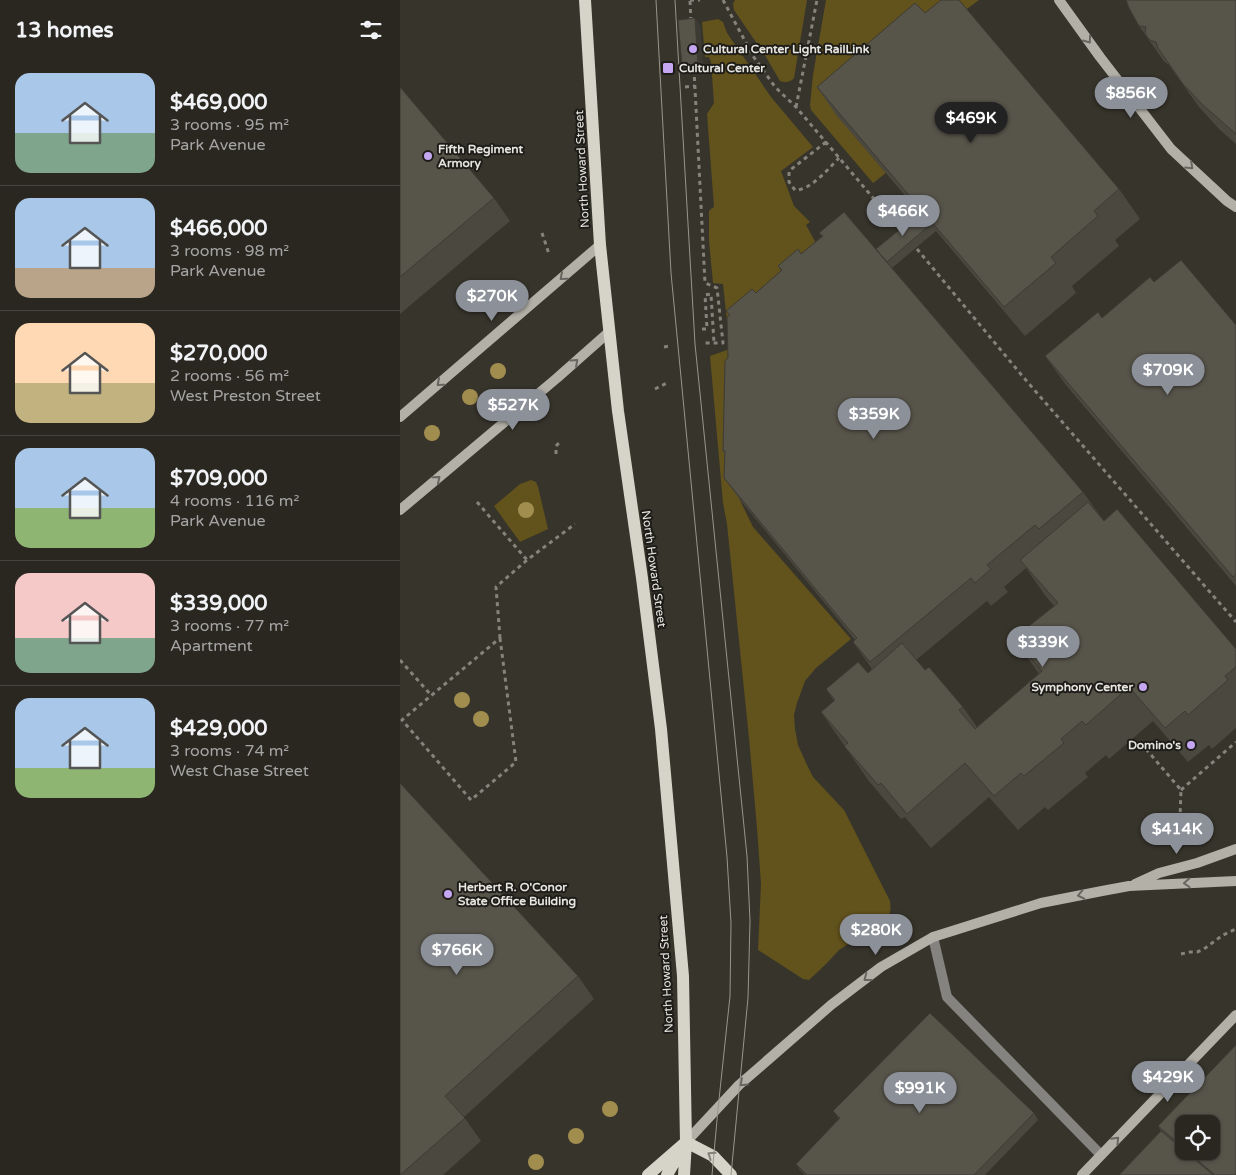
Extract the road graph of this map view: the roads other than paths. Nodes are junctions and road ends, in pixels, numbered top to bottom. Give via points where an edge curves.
1 (586, 0) edge
2 (1059, 0) edge
3 (1236, 207) edge
4 (600, 246) junction
5 (609, 332) junction
6 (400, 417) edge
7 (400, 510) edge
8 (1236, 849) edge
9 (1236, 881) edge
10 (1129, 886) junction
11 (933, 937) junction
12 (1236, 1015) edge
13 (686, 1142) junction
14 (1101, 1155) junction
15 (648, 1175) edge
16 (667, 1175) edge
17 (684, 1175) edge
18 (731, 1175) edge
19 (1082, 1175) edge

1 - 4 main road, North Howard Street
2 -> 3 main road via 1171,149
4 - 5 main road, North Howard Street
4 -> 6 main road
7 -> 5 main road
5 - 13 main road, North Howard Street via 660,729 682,976
8 - 10 main road
9 -> 10 main road
10 -> 11 main road via 1041,903
11 -> 13 main road via 881,967 831,1005 740,1085
11 - 14 lane via 947,997
14 -> 12 main road
13 - 15 main road
13 - 16 main road
13 - 17 main road, North Howard Street
18 -> 13 main road via 714,1156
14 - 19 main road

